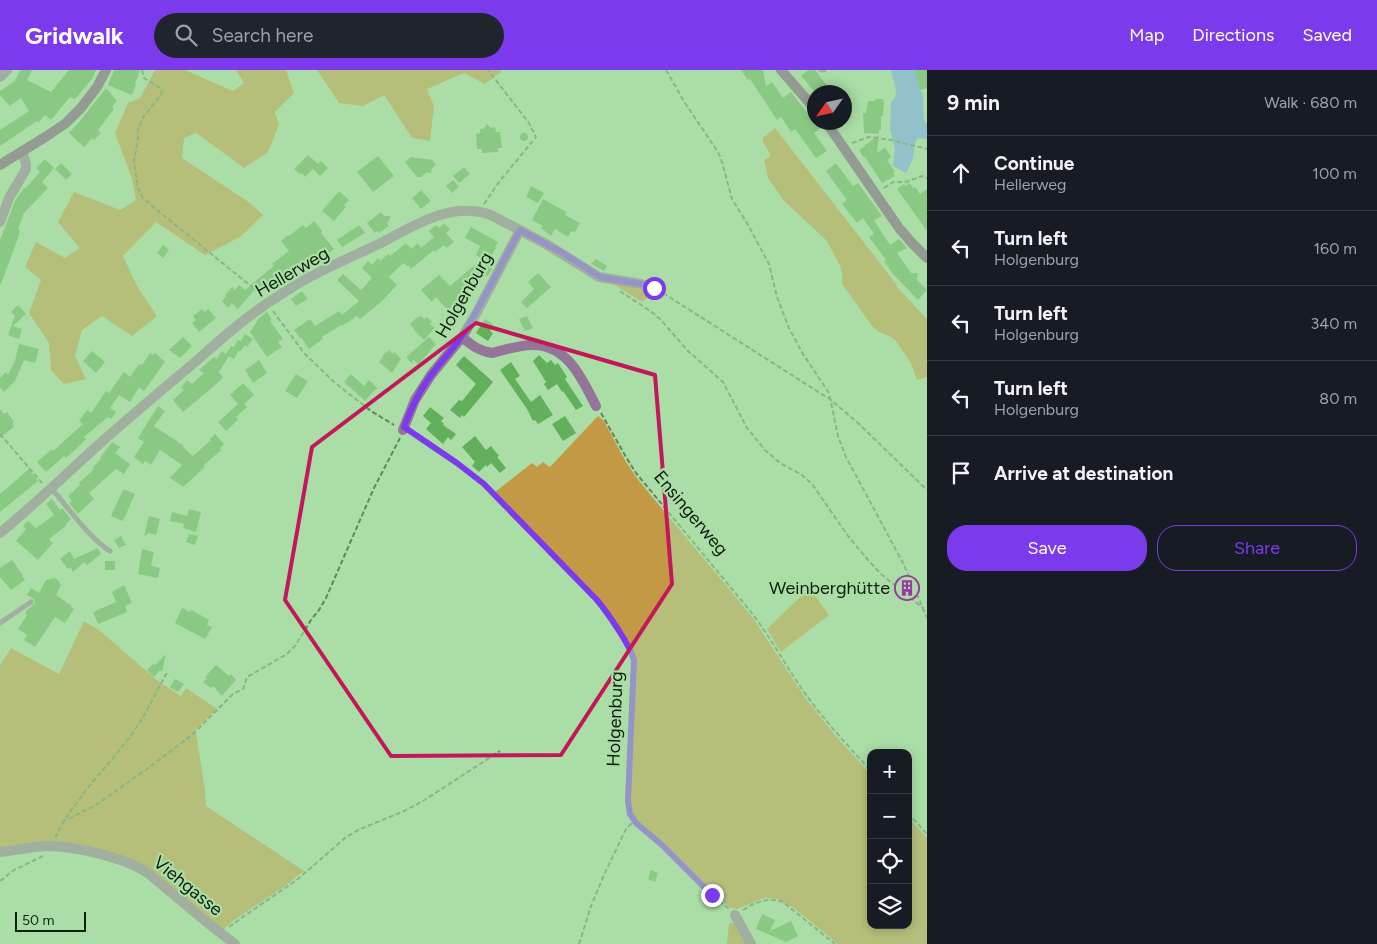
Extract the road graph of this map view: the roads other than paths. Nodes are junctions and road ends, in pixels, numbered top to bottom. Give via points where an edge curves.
1 (7, 70) edge
2 (106, 70) edge
3 (783, 71) edge
4 (0, 77) edge
5 (807, 100) edge
6 (832, 130) edge
7 (22, 151) junction
8 (0, 165) edge
9 (0, 222) edge
10 (520, 230) junction
11 (927, 258) edge
12 (654, 288) road end
13 (462, 337) junction
14 (596, 406) road end
15 (404, 429) road end
16 (50, 490) junction
17 (0, 533) edge
18 (110, 551) dead end
19 (31, 602) dead end
20 (0, 623) edge
21 (0, 852) edge
22 (735, 915) road end
23 (233, 943) edge
24 (751, 944) edge

1 - 4 street
2 - 7 main road via 73,117
3 - 5 main road
6 - 11 main road via 906,236
7 - 8 main road
7 - 9 street via 26,169
10 - 12 street, Hellerweg via 600,277
10 - 13 street, Holgenburg
10 - 16 street, Hellerweg via 481,212 457,211 436,216 320,272 239,323
13 - 14 street via 476,348 492,353 532,345 558,351 578,373
13 - 15 street, Holgenburg via 420,392
16 - 17 street, Hellerweg
16 - 18 lane
19 - 20 lane
21 - 23 street, Viehgasse via 50,846 81,850 129,863 163,884
22 - 24 street

